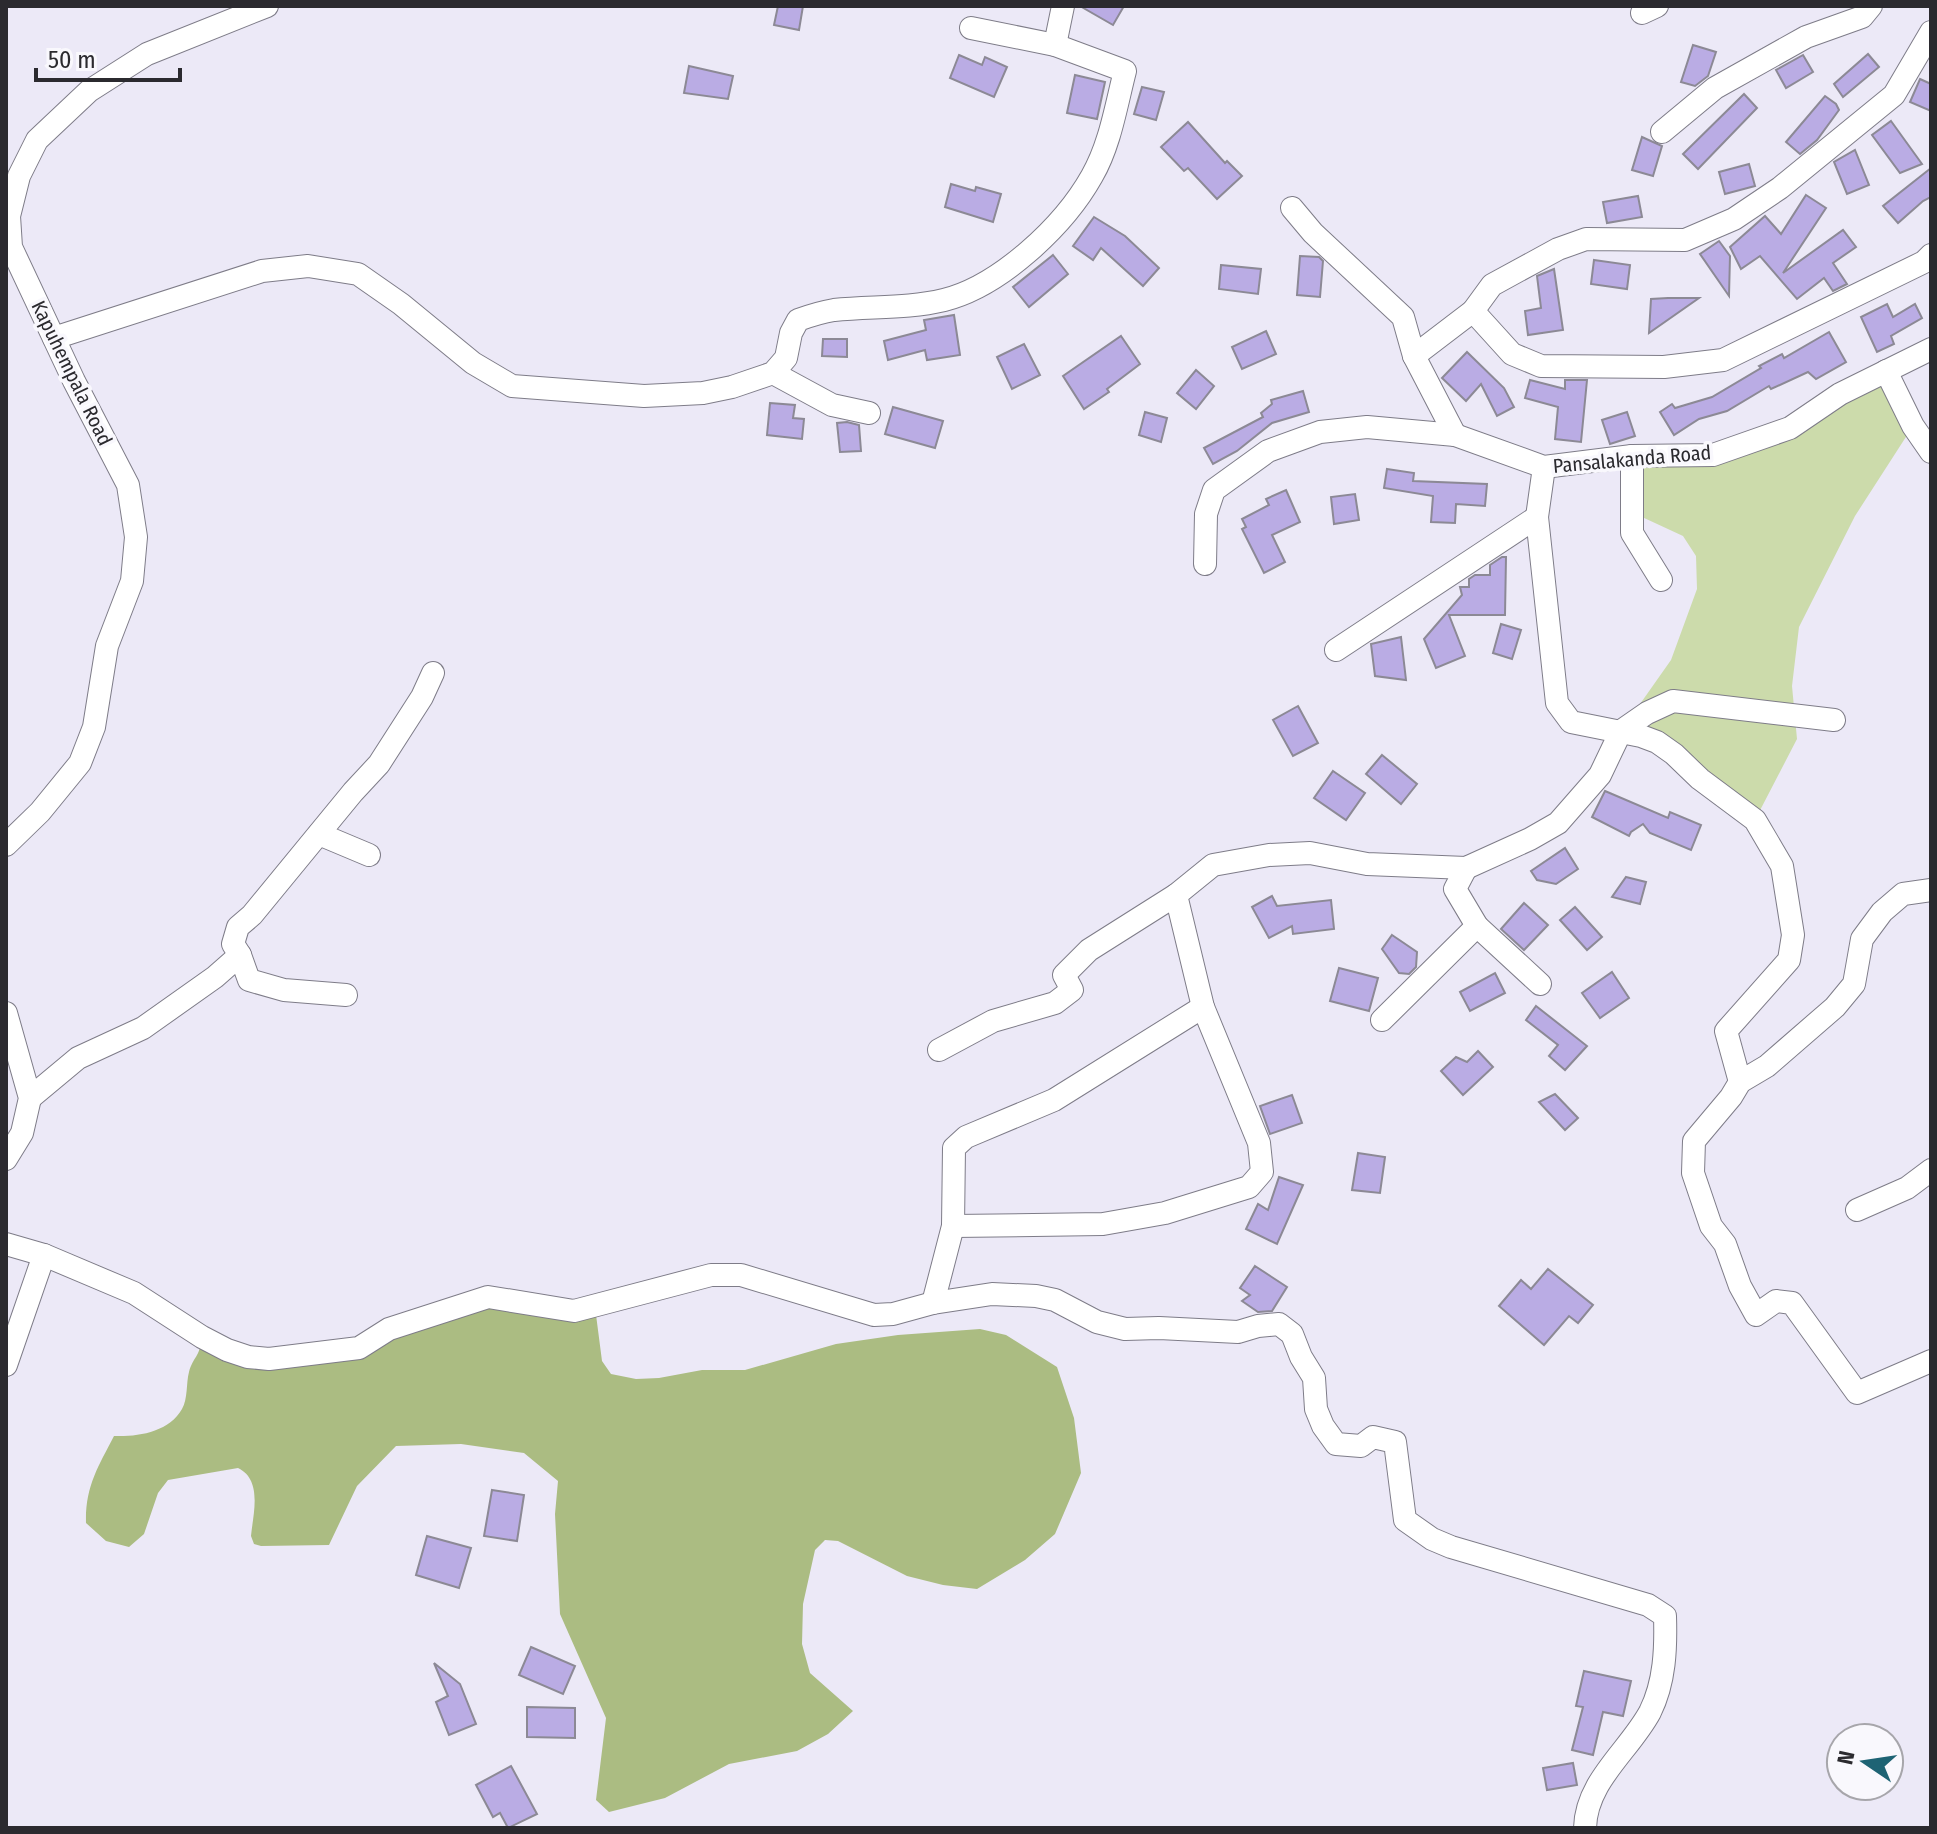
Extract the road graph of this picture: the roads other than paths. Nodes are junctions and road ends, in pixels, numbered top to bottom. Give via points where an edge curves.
1 (267, 6) edge
2 (1063, 6) edge
3 (1871, 6) edge
4 (971, 28) dead end
5 (1931, 32) edge
6 (1055, 45) junction
7 (1662, 132) dead end
8 (1292, 208) dead end
9 (8, 247) edge
10 (1931, 255) edge
11 (1473, 311) junction
12 (54, 338) junction
13 (1931, 349) edge
14 (1414, 356) junction
15 (1886, 371) junction
16 (773, 373) junction
17 (869, 413) dead end
18 (1455, 435) junction
19 (1931, 452) edge
20 (1632, 456) junction
21 (1544, 467) junction
22 (1537, 517) junction
23 (1205, 564) dead end
24 (1661, 580) dead end
25 (1336, 650) dead end
26 (433, 673) dead end
27 (1834, 720) dead end
28 (1621, 731) junction
29 (319, 834) junction
30 (6, 845) edge
31 (369, 855) dead end
32 (1466, 868) junction
33 (1931, 890) edge
34 (1176, 895) junction
35 (1477, 926) junction
36 (240, 955) junction
37 (1540, 984) dead end
38 (346, 995) dead end
39 (1203, 1007) junction
40 (6, 1013) edge
41 (1382, 1020) dead end
42 (939, 1050) dead end
43 (1740, 1082) junction
44 (30, 1098) junction
45 (6, 1159) edge
46 (1931, 1170) edge
47 (1857, 1210) dead end
48 (953, 1226) junction
49 (6, 1244) edge
50 (44, 1255) junction
51 (933, 1303) junction
52 (1931, 1361) edge
53 (6, 1365) edge
54 (1585, 1828) edge

1 - 9 street, Kapuhempala Road via 147,54 89,91 37,140 19,176
2 - 6 street
3 - 7 street via 1862,17 1806,37 1715,88
4 - 6 street
5 - 11 street via 1894,95 1734,219 1685,240 1586,239 1492,285
6 - 16 street via 1125,71 1104,148 1069,211 1025,254 959,296 910,307 831,310 798,320 786,358
8 - 14 street via 1403,317
9 - 12 street, Kapuhempala Road
10 - 11 street via 1723,360 1664,367 1541,366 1512,354
11 - 14 street
12 - 16 street via 262,271 308,266 358,274 473,363 512,386 616,396 673,395 732,387
12 - 30 street, Kapuhempala Road via 128,485 136,537 132,581 107,646 94,727 80,763
13 - 15 street, Pansalakanda Road
14 - 18 street
15 - 19 street
15 - 20 street, Pansalakanda Road via 1790,428 1713,455
16 - 17 street via 832,405
18 - 21 street, Pansalakanda Road
18 - 23 street, Pansalakanda Road via 1367,427 1320,432 1268,451 1214,490 1206,514
20 - 21 street, Pansalakanda Road
20 - 24 street via 1632,533
21 - 22 street
22 - 25 street
22 - 28 street via 1557,703 1571,722
26 - 29 street via 379,764
27 - 28 street via 1673,701
28 - 32 street via 1600,775 1558,823
28 - 43 street via 1657,742 1755,820 1782,866 1793,935 1789,960 1726,1031
29 - 31 street
29 - 36 street via 238,927 233,944
32 - 34 street via 1367,864 1310,853 1269,855 1213,865
32 - 35 street via 1455,889
33 - 43 street via 1903,894 1882,912 1862,939 1854,984 1835,1007 1767,1066
34 - 39 street
34 - 42 street via 1089,950 1064,975 1072,990 1055,1003 993,1021
35 - 37 street
35 - 41 street
36 - 38 street via 249,980 284,990
36 - 44 street via 143,1028 78,1058
39 - 48 street via 1054,1100 966,1137 954,1148
39 - 48 street via 1259,1143 1262,1172 1249,1187 1165,1213 1103,1224
40 - 44 street
43 - 52 street via 1694,1141 1693,1173 1711,1226 1725,1244 1756,1315 1776,1301 1792,1303 1857,1393
44 - 45 street via 22,1133
46 - 47 street via 1907,1188
48 - 51 street
49 - 50 street
50 - 51 street via 134,1293 227,1350 269,1359 359,1348 389,1329 488,1297 574,1311 711,1275 741,1275 874,1315
50 - 53 street
51 - 54 street via 992,1294 1036,1296 1125,1329 1238,1332 1279,1324 1292,1334 1314,1378 1316,1409 1336,1444 1361,1446 1373,1437 1395,1442 1405,1520 1451,1547 1648,1605 1665,1616 1666,1659 1651,1711 1594,1789

